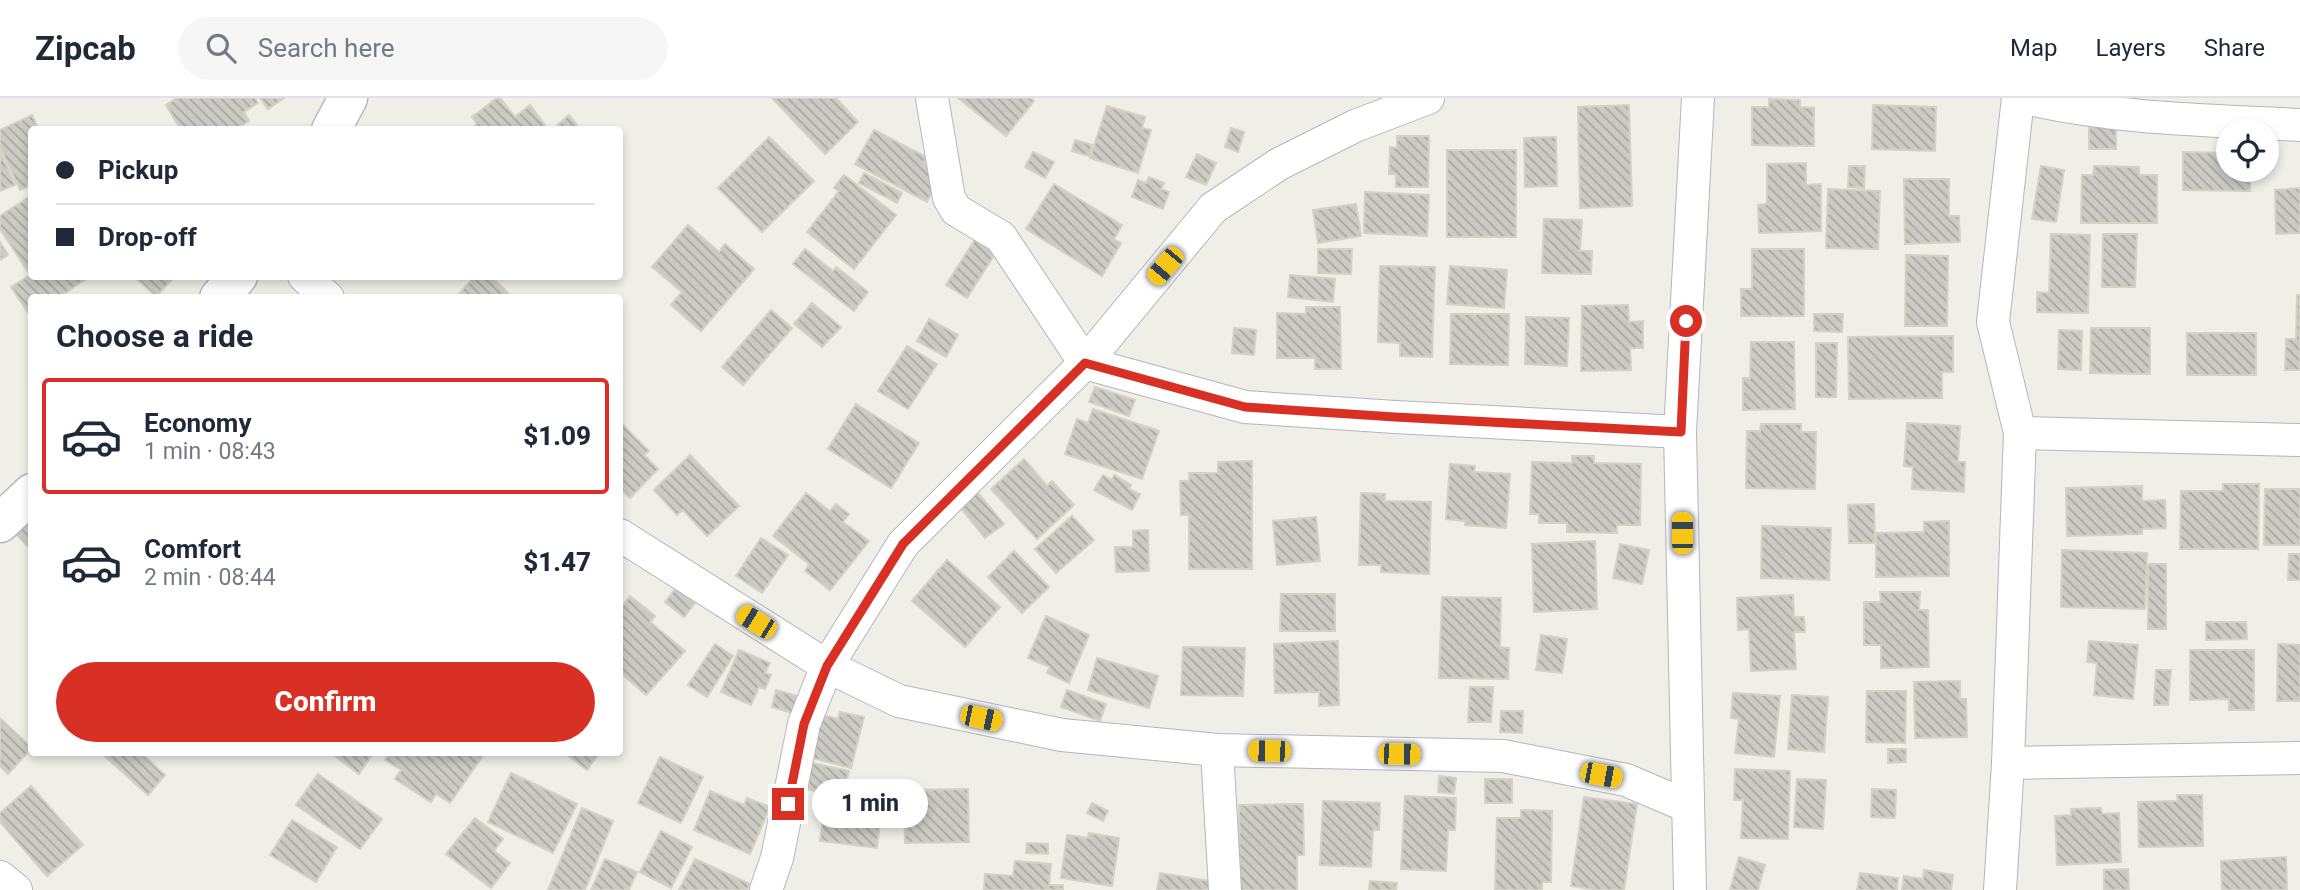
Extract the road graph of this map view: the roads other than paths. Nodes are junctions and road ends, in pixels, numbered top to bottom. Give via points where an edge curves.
1 (348, 98) edge
2 (932, 98) edge
3 (1429, 98) edge
4 (1698, 98) edge
5 (2018, 98) edge
6 (2025, 98) edge
7 (2300, 125) edge
8 (333, 126) edge
9 (235, 280) edge
10 (308, 280) edge
11 (222, 294) edge
12 (324, 294) edge
13 (1085, 363) junction
14 (1681, 432) junction
15 (2020, 433) junction
16 (2300, 440) edge
17 (28, 497) edge
18 (0, 523) edge
19 (623, 537) edge
20 (827, 666) junction
21 (1217, 750) junction
22 (2300, 758) edge
23 (2008, 763) junction
24 (1687, 806) junction
25 (0, 877) edge
26 (16, 890) edge
27 (766, 890) edge
28 (1225, 890) edge
29 (1690, 890) edge
30 (2000, 890) edge

1 - 8 street
2 - 13 street via 949,198 956,210 1001,237
3 - 13 street via 1355,126 1279,164 1213,208
4 - 14 street
5 - 15 street via 1993,321
6 - 7 street via 2072,109 2140,116
9 - 11 street
10 - 12 street
13 - 14 street via 1245,407
13 - 20 street via 903,544
14 - 24 street
15 - 16 street
15 - 23 street
17 - 18 street
19 - 20 street
20 - 21 street via 899,701 1062,735
20 - 27 street via 804,724 777,858
21 - 24 street via 1503,756 1626,780
21 - 28 street
22 - 23 street
23 - 30 street
24 - 29 street
25 - 26 street

